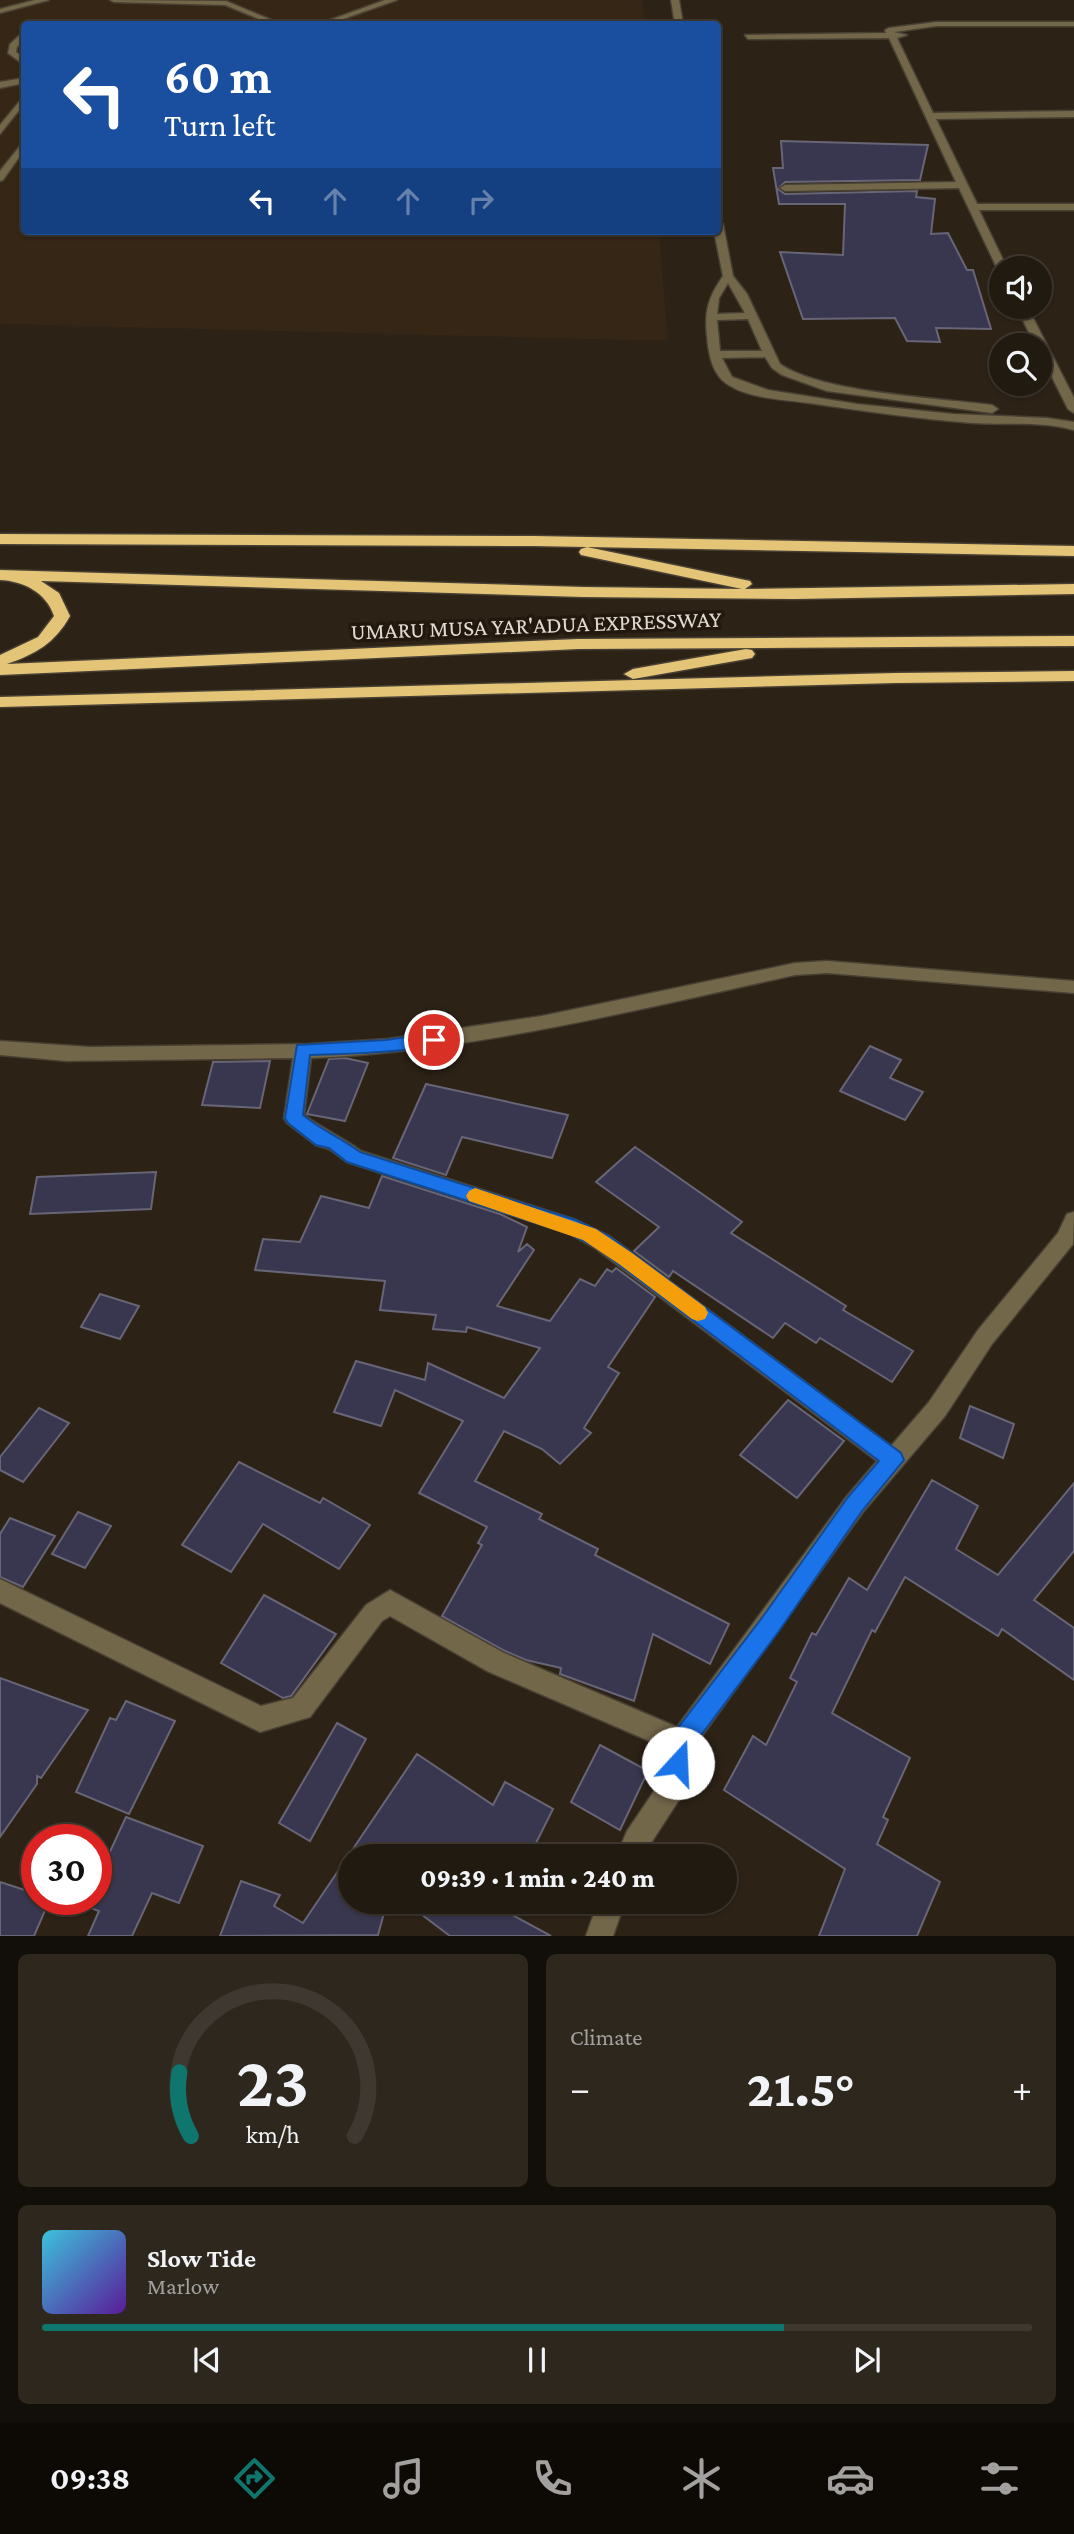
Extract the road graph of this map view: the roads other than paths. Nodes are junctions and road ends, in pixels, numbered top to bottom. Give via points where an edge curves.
1 (45, 0) edge
2 (114, 0) edge
3 (393, 0) edge
4 (675, 0) edge
5 (0, 11) edge
6 (270, 21) edge
7 (332, 21) edge
8 (678, 21) edge
9 (1074, 24) edge
10 (1074, 33) edge
11 (990, 34) dead end
12 (935, 35) dead end
13 (893, 36) junction
14 (748, 37) dead end
15 (21, 39) edge
16 (0, 42) edge
17 (13, 46) junction
18 (21, 60) edge
19 (21, 82) edge
20 (3, 86) edge
21 (21, 103) edge
22 (1074, 114) edge
23 (931, 116) junction
24 (0, 131) edge
25 (21, 148) edge
26 (0, 178) edge
27 (963, 185) junction
28 (785, 188) dead end
29 (1074, 206) edge
30 (974, 207) junction
31 (720, 235) edge
32 (996, 256) edge
33 (728, 276) junction
34 (751, 316) junction
35 (711, 317) junction
36 (1028, 319) edge
37 (769, 354) junction
38 (715, 355) junction
39 (1074, 409) edge
40 (1034, 420) junction
41 (1074, 426) edge
42 (0, 539) edge
43 (533, 541) junction
44 (1074, 551) edge
45 (6, 575) edge
46 (1074, 589) edge
47 (794, 594) junction
48 (1074, 641) edge
49 (803, 644) junction
50 (0, 661) edge
51 (0, 670) edge
52 (1074, 676) edge
53 (558, 687) junction
54 (0, 702) edge
55 (1074, 987) edge
56 (0, 1048) edge
57 (303, 1049) junction
58 (1074, 1220) edge
59 (893, 1460) junction
60 (0, 1591) edge
61 (682, 1742) junction
62 (634, 1844) edge
63 (607, 1914) edge
64 (599, 1936) edge

1 - 5 street
2 - 6 street via 226,3
3 - 7 street
4 - 8 street
9 - 13 street via 936,24 889,30
10 - 11 street
12 - 13 street
13 - 14 street
13 - 23 street
15 - 17 street
16 - 17 street
17 - 18 street via 12,53
19 - 20 street
21 - 24 street
22 - 23 street
23 - 27 street
25 - 26 street
27 - 28 street
27 - 30 street
29 - 30 street
30 - 32 street
31 - 33 street
33 - 34 street
33 - 35 street via 715,298
34 - 35 street
34 - 37 street
35 - 38 street
36 - 39 street
37 - 38 street
37 - 40 street via 786,373 827,387 1000,410
38 - 40 street via 728,379 771,394 914,414
40 - 41 street
42 - 43 highway
43 - 44 highway
43 - 47 highway
45 - 47 highway, UMARU MUSA YAR'ADUA EXPRESSWAY
45 - 50 highway via 47,588 58,600 62,616 54,634 30,651
46 - 47 highway, UMARU MUSA YAR'ADUA EXPRESSWAY
48 - 49 highway, UMARU MUSA YAR'ADUA EXPRESSWAY
49 - 51 highway, UMARU MUSA YAR'ADUA EXPRESSWAY via 578,644
49 - 53 highway
52 - 53 highway
53 - 54 highway
55 - 57 street via 806,968 483,1033 386,1046
56 - 57 street via 70,1054
57 - 59 street via 294,1118 323,1140 334,1142 354,1157 576,1228 602,1242
58 - 59 street via 1066,1238
59 - 61 street via 855,1504
60 - 61 street via 260,1719 301,1707 374,1613 390,1602 544,1685
61 - 62 street via 675,1783
63 - 64 street

